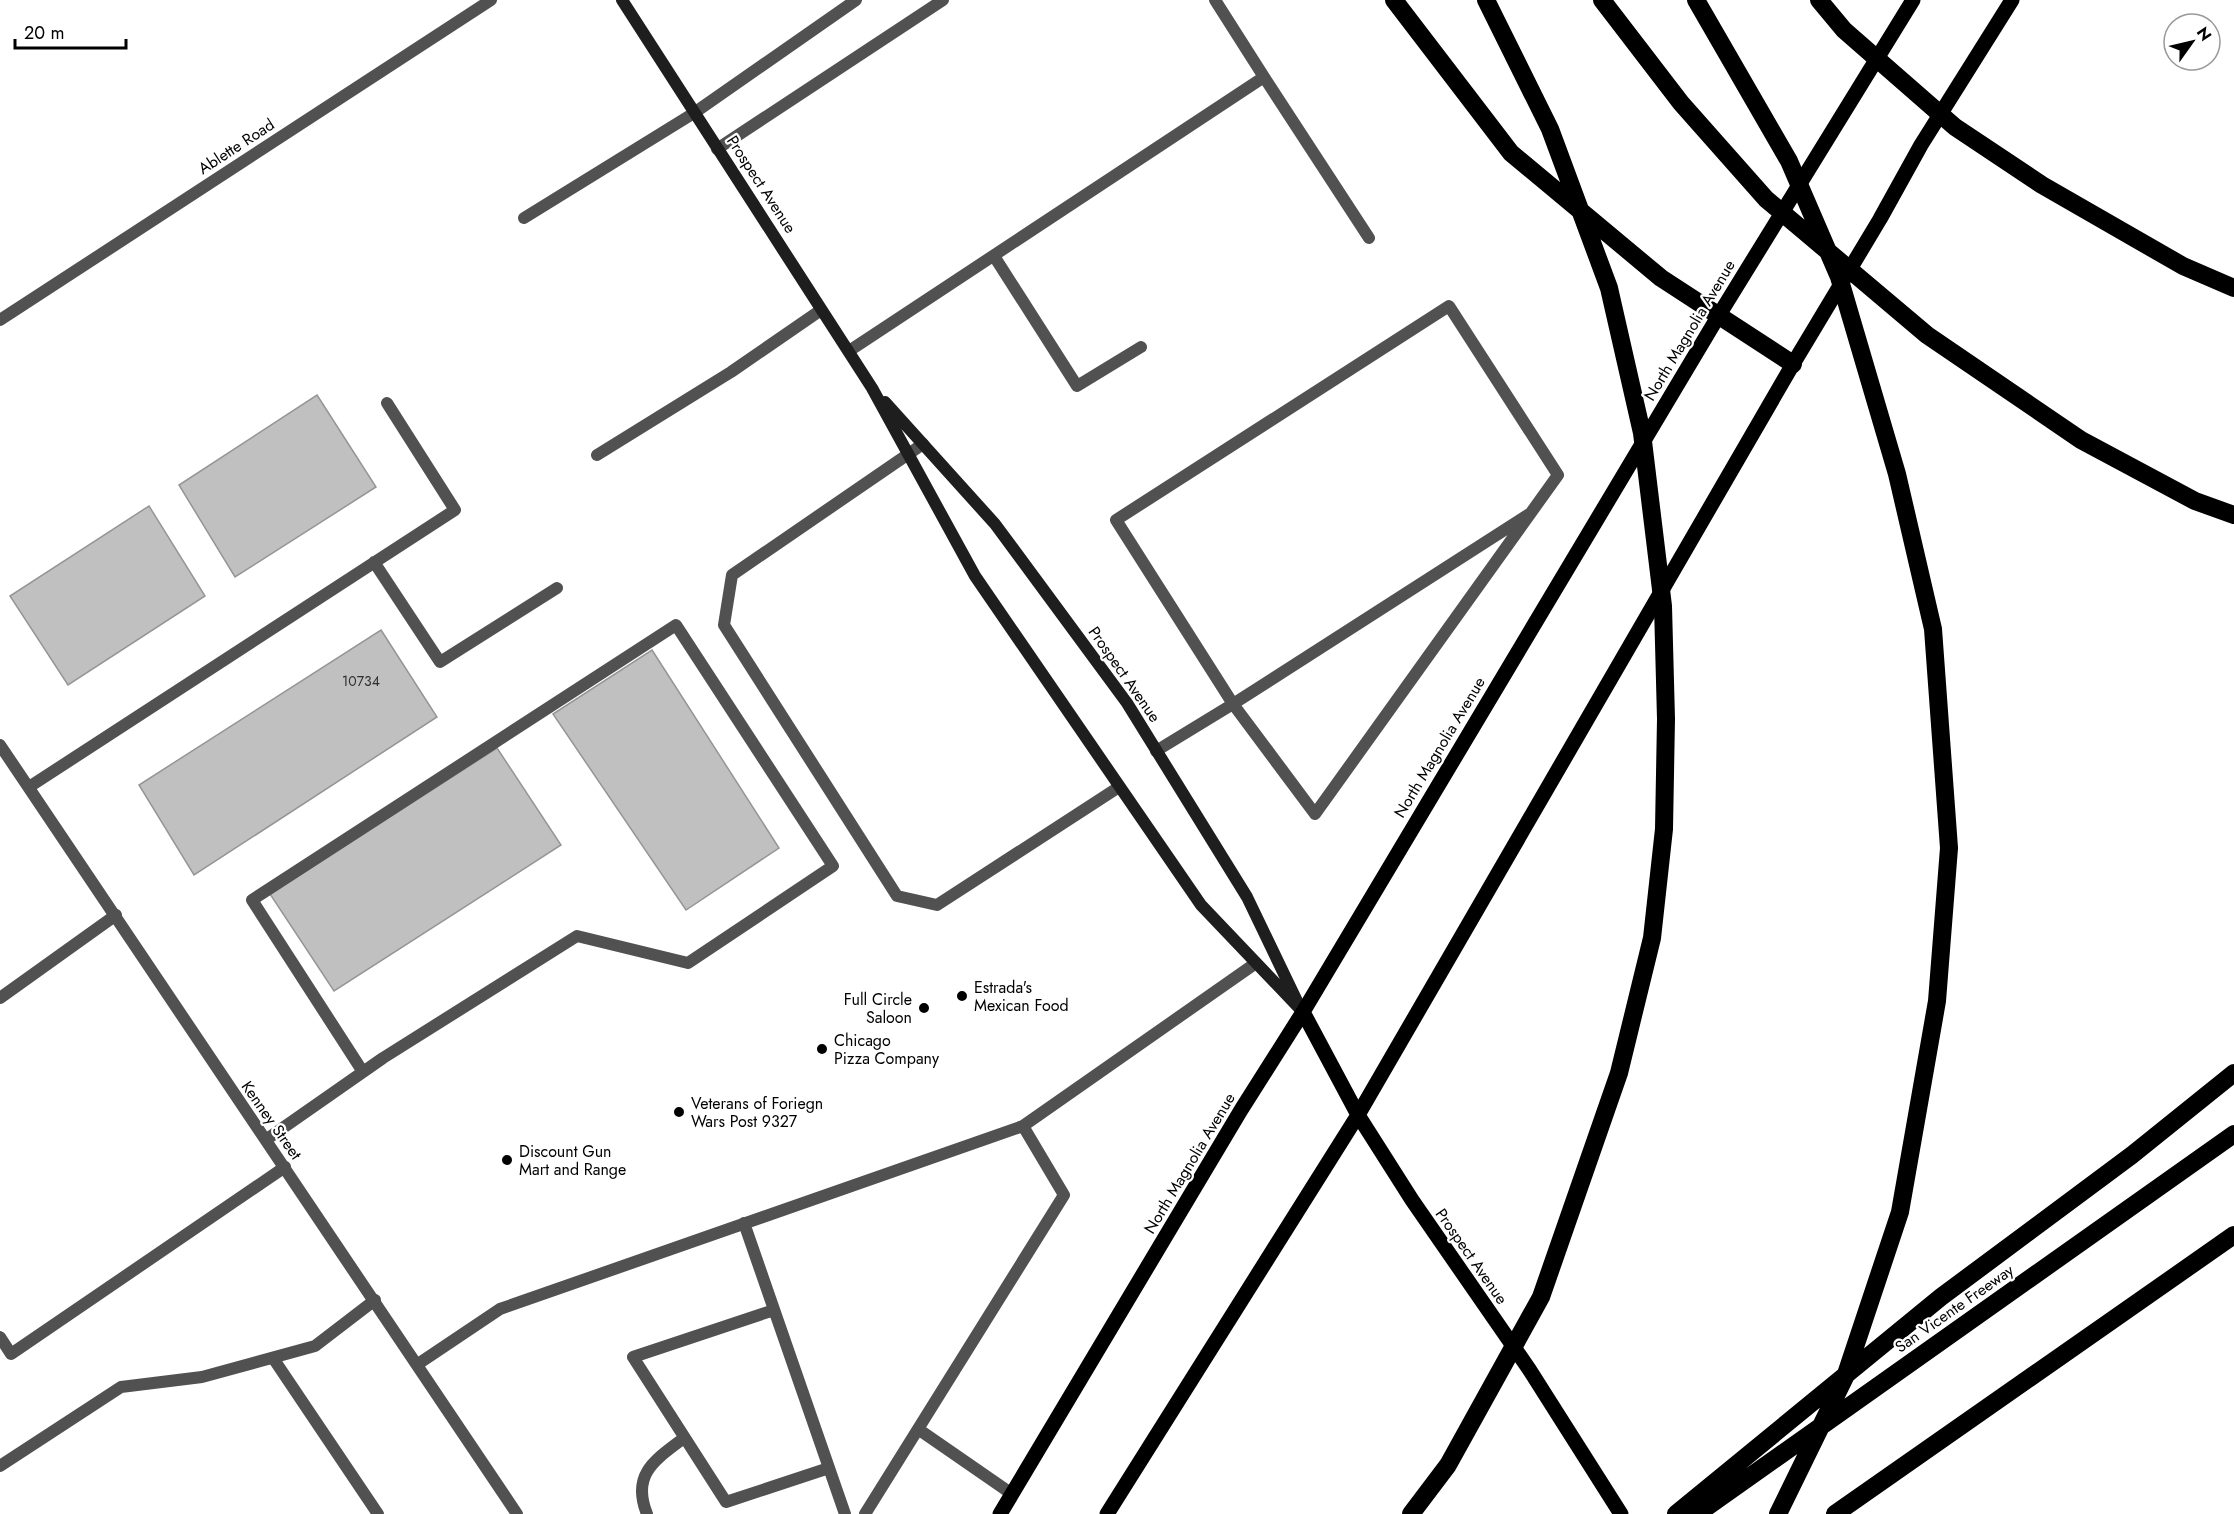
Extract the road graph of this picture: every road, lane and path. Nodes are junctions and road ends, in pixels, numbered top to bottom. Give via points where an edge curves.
1 (491, 0) edge
2 (622, 0) edge
3 (856, 0) edge
4 (943, 0) edge
5 (1215, 0) edge
6 (1394, 0) edge
7 (1486, 0) edge
8 (1602, 0) edge
9 (1696, 0) edge
10 (1819, 0) edge
11 (1913, 0) edge
12 (2012, 0) edge
13 (1264, 76) junction
14 (694, 113) junction
15 (717, 149) junction
16 (524, 218) dead end
17 (1370, 238) dead end
18 (994, 256) junction
19 (2234, 288) edge
20 (821, 310) junction
21 (1719, 315) junction
22 (0, 320) edge
23 (1141, 347) dead end
24 (849, 351) junction
25 (1792, 364) junction
26 (872, 388) junction
27 (387, 403) dead end
28 (923, 444) junction
29 (908, 454) junction
30 (597, 455) dead end
31 (1531, 513) junction
32 (2234, 515) edge
33 (374, 562) junction
34 (557, 588) dead end
35 (1233, 704) junction
36 (0, 745) edge
37 (1156, 751) junction
38 (29, 787) junction
39 (1119, 787) junction
40 (116, 915) junction
41 (1256, 963) junction
42 (0, 998) edge
43 (1303, 1012) junction
44 (363, 1072) junction
45 (2234, 1073) edge
46 (1358, 1114) junction
47 (1023, 1126) junction
48 (2234, 1134) edge
49 (267, 1139) junction
50 (285, 1167) junction
51 (744, 1223) junction
52 (2234, 1235) edge
53 (375, 1300) junction
54 (774, 1310) junction
55 (0, 1337) edge
56 (273, 1358) junction
57 (418, 1364) junction
58 (918, 1429) junction
59 (684, 1438) junction
60 (0, 1466) edge
61 (829, 1468) junction
62 (1012, 1494) junction
63 (378, 1514) edge
64 (517, 1514) edge
65 (647, 1514) edge
66 (845, 1514) edge
67 (865, 1514) edge
68 (1000, 1514) edge
69 (1107, 1514) edge
70 (1411, 1514) edge
71 (1621, 1514) edge
72 (1677, 1514) edge
73 (1697, 1514) edge
74 (1778, 1514) edge
75 (1835, 1514) edge

1 - 22 street, Ablette Road
2 - 14 main road, Prospect Avenue
3 - 14 street
4 - 15 street
5 - 13 street
6 - 21 highway via 1511,153 1661,278
7 - 70 highway via 1550,129 1609,288 1642,433 1663,606 1664,829 1652,938 1619,1072 1541,1297 1448,1465
8 - 32 highway via 1681,103 1766,199 1927,335 2081,440 2195,501
9 - 74 highway via 1789,161 1843,288 1897,474 1933,629 1949,848 1937,1000 1900,1212 1845,1377
10 - 19 highway via 1844,30 1955,127 2042,185 2183,266
11 - 21 main road, North Magnolia Avenue
12 - 25 main road
13 - 17 street
13 - 18 street
14 - 15 main road, Prospect Avenue
14 - 16 street
15 - 20 main road, Prospect Avenue
18 - 23 street via 1077,386
18 - 24 street
20 - 24 main road, Prospect Avenue
20 - 30 street via 731,372
21 - 25 highway
21 - 43 main road, North Magnolia Avenue
24 - 26 main road, Prospect Avenue
25 - 46 main road
26 - 28 main road, Prospect Avenue
26 - 29 main road, Prospect Avenue
27 - 33 street via 455,510
28 - 29 street
28 - 37 main road, Prospect Avenue via 995,524 1127,703
29 - 39 main road, Prospect Avenue via 975,576
29 - 39 street via 732,575 724,625 897,896 937,905
31 - 35 street
31 - 35 street via 1315,814
31 - 35 street via 1558,475 1449,306 1116,520
33 - 34 street via 440,662
33 - 38 street
35 - 37 street
36 - 38 street, Kenney Street
37 - 43 main road, Prospect Avenue via 1247,897
38 - 40 street, Kenney Street
39 - 41 main road, Prospect Avenue via 1201,905
40 - 42 street
40 - 49 street, Kenney Street
41 - 43 main road, Prospect Avenue
41 - 47 street
43 - 46 main road, Prospect Avenue
43 - 62 main road, North Magnolia Avenue
44 - 44 street via 577,936 688,963 833,866 676,625 252,900
44 - 49 street
45 - 72 highway via 1941,1298
46 - 69 main road
46 - 71 main road, Prospect Avenue
47 - 51 street
47 - 58 street via 1064,1195
48 - 73 highway, San Vicente Freeway
49 - 50 street, Kenney Street
50 - 53 street, Kenney Street
50 - 55 street via 11,1354
51 - 54 street
51 - 57 street via 500,1309
52 - 75 highway
53 - 56 street via 315,1347
53 - 57 street, Kenney Street
54 - 59 street via 633,1357
54 - 61 street
56 - 60 street via 202,1377 121,1387
56 - 63 street
57 - 64 street, Kenney Street
58 - 62 street
58 - 67 street
59 - 61 street via 726,1502
59 - 65 street via 650,1465 643,1480
61 - 66 street
62 - 68 main road, North Magnolia Avenue

